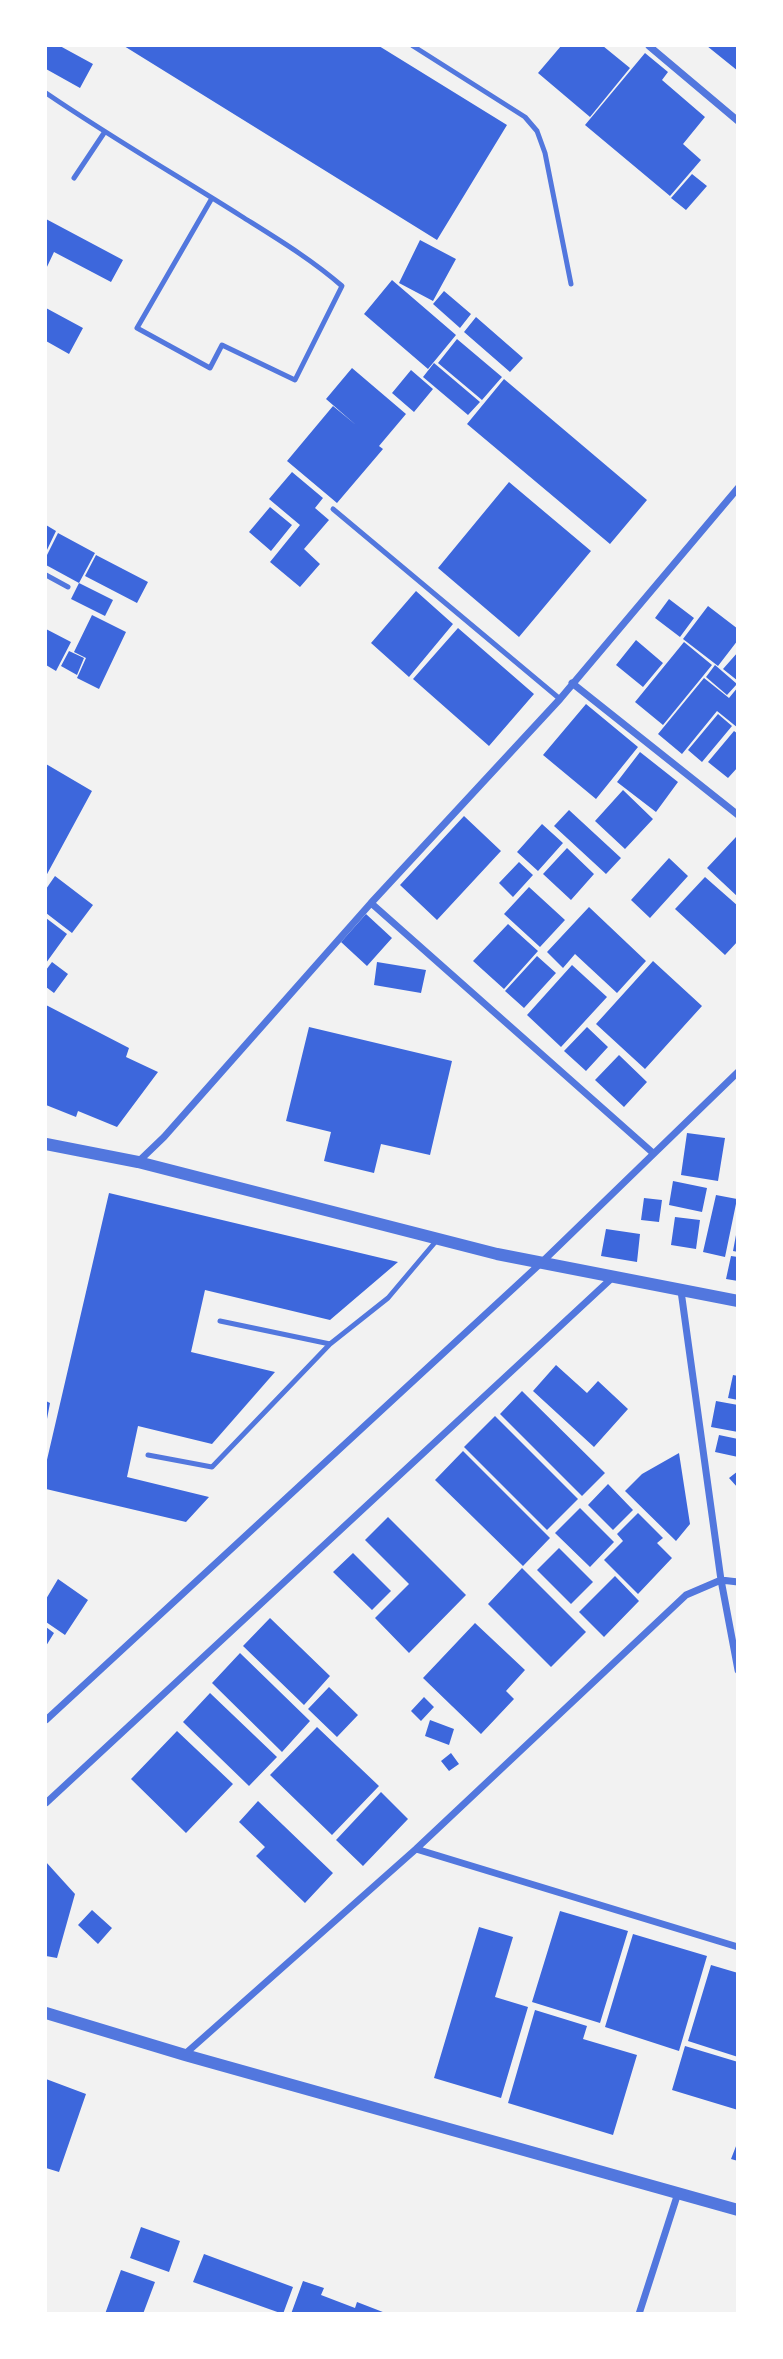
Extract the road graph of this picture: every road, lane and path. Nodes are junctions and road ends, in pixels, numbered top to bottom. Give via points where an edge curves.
1 (413, 46) edge
2 (649, 46) edge
3 (46, 93) edge
4 (737, 121) edge
5 (104, 132) junction
6 (74, 178) dead end
7 (212, 198) junction
8 (571, 284) dead end
9 (737, 488) edge
10 (333, 509) dead end
11 (46, 575) edge
12 (68, 587) dead end
13 (572, 683) junction
14 (560, 699) junction
15 (737, 815) edge
16 (371, 903) junction
17 (737, 1072) edge
18 (46, 1144) edge
19 (653, 1153) junction
20 (138, 1162) junction
21 (436, 1240) junction
22 (541, 1263) junction
23 (612, 1278) junction
24 (681, 1291) junction
25 (737, 1301) edge
26 (220, 1321) dead end
27 (330, 1344) junction
28 (148, 1455) dead end
29 (721, 1580) junction
30 (737, 1581) edge
31 (737, 1670) edge
32 (46, 1720) edge
33 (46, 1803) edge
34 (416, 1849) junction
35 (737, 1947) edge
36 (46, 2013) edge
37 (185, 2055) junction
38 (678, 2192) junction
39 (737, 2210) edge
40 (639, 2314) edge

1 - 8 lane via 525,117 537,131
2 - 4 street
3 - 5 lane
5 - 6 lane
5 - 7 lane
7 - 7 lane via 316,264 342,286 295,380 222,345 210,368 137,328
9 - 13 street
10 - 14 lane
11 - 12 lane
13 - 14 street
13 - 15 street
14 - 16 street
16 - 19 street
16 - 20 street
17 - 19 street
18 - 20 street
19 - 22 street
20 - 21 street
21 - 22 street
21 - 27 lane via 388,1298
22 - 23 street
22 - 32 street
23 - 24 street
23 - 33 street
24 - 25 street
24 - 29 street
26 - 27 lane
27 - 28 lane via 212,1467
29 - 30 street
29 - 31 street
29 - 34 street via 686,1595
34 - 35 street
34 - 37 street
36 - 37 street
37 - 38 street
38 - 39 street
38 - 40 street

